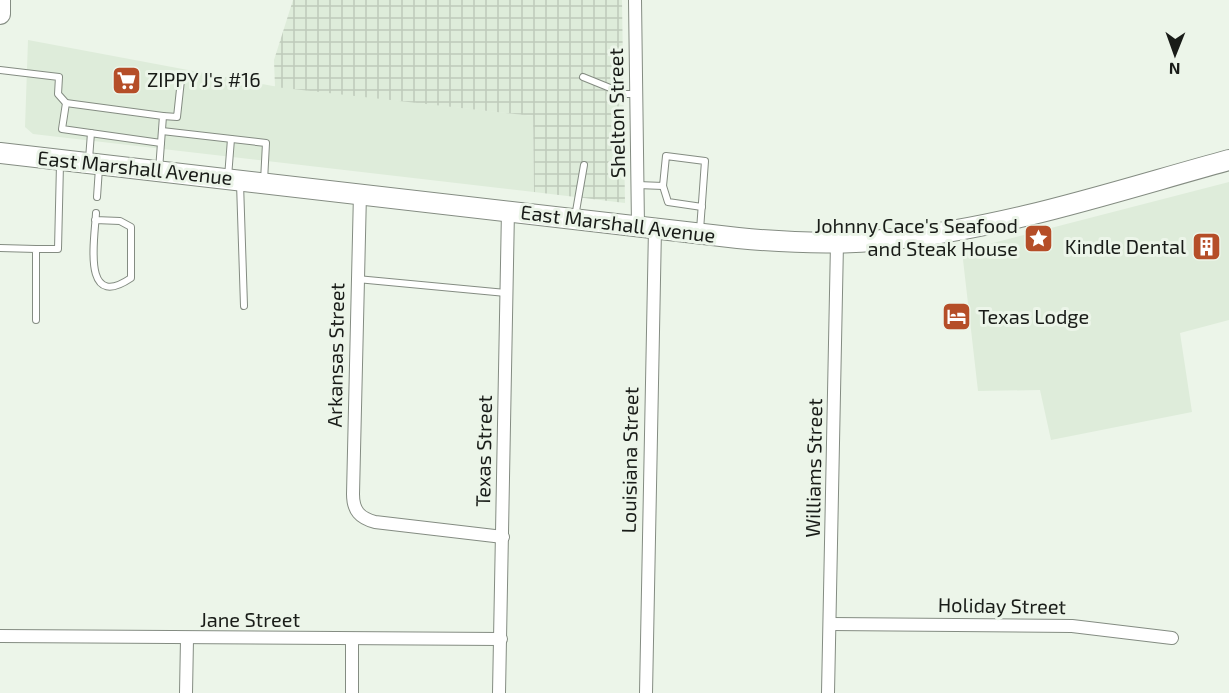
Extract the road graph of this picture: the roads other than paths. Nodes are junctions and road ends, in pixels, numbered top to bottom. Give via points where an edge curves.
1 (0, 0) edge
2 (635, 0) edge
3 (0, 14) edge
4 (0, 70) edge
5 (583, 77) dead end
6 (181, 80) dead end
7 (637, 94) junction
8 (66, 103) junction
9 (124, 111) junction
10 (141, 113) junction
11 (163, 116) junction
12 (123, 118) dead end
13 (140, 121) dead end
14 (89, 131) junction
15 (162, 131) junction
16 (231, 139) junction
17 (161, 143) junction
18 (0, 153) edge
19 (61, 160) junction
20 (1229, 160) edge
21 (94, 164) junction
22 (584, 165) dead end
23 (159, 170) junction
24 (234, 179) junction
25 (264, 182) junction
26 (638, 185) junction
27 (663, 186) junction
28 (360, 193) junction
29 (96, 197) dead end
30 (702, 207) junction
31 (508, 210) junction
32 (96, 213) dead end
33 (575, 218) junction
34 (95, 220) junction
35 (647, 227) junction
36 (700, 234) junction
37 (837, 243) junction
38 (0, 248) edge
39 (36, 249) junction
40 (357, 279) junction
41 (506, 293) junction
42 (244, 306) dead end
43 (36, 320) dead end
44 (502, 537) junction
45 (831, 624) junction
46 (0, 636) edge
47 (1172, 638) dead end
48 (187, 639) junction
49 (352, 639) junction
50 (501, 639) junction
51 (186, 693) edge
52 (352, 693) edge
53 (499, 693) edge
54 (646, 693) edge
55 (828, 693) edge

1 - 3 main road
2 - 7 street, Shelton Street
4 - 8 lane via 59,77 58,94
5 - 7 lane via 621,93
6 - 11 lane via 177,117
7 - 26 street, Shelton Street
8 - 9 lane via 90,110
8 - 14 lane via 62,129
9 - 10 lane
9 - 12 lane
10 - 11 lane
10 - 13 lane
11 - 15 lane
14 - 17 lane
14 - 21 lane
15 - 16 lane
15 - 17 lane
16 - 24 lane
16 - 25 lane via 266,143
17 - 23 lane
18 - 19 main road, East Marshall Avenue
19 - 21 main road, East Marshall Avenue
19 - 39 lane via 58,249
20 - 37 main road, East Marshall Avenue via 977,226
21 - 23 main road, East Marshall Avenue
21 - 29 lane
22 - 33 lane
23 - 24 main road, East Marshall Avenue
24 - 25 main road, East Marshall Avenue
24 - 42 lane
25 - 28 main road, East Marshall Avenue
26 - 27 lane
26 - 35 street, Shelton Street
27 - 30 lane via 668,202
27 - 30 lane via 666,156 705,161
28 - 31 main road, East Marshall Avenue
28 - 40 street, Arkansas Street
30 - 36 lane
31 - 33 main road, East Marshall Avenue
31 - 41 street, Texas Street
32 - 34 lane
33 - 35 main road, East Marshall Avenue
34 - 34 lane via 94,276 109,286 123,284 131,278 131,226 120,221
35 - 36 main road, East Marshall Avenue
35 - 54 street, Louisiana Street
36 - 37 main road, East Marshall Avenue
37 - 45 street, Williams Street
38 - 39 lane
39 - 43 lane
40 - 41 lane
40 - 44 street, Arkansas Street via 354,506 360,516 375,522
41 - 44 street, Texas Street
44 - 50 street, Texas Street
45 - 47 street, Holiday Street via 1072,626
45 - 55 street, Williams Street
46 - 48 street, Jane Street
48 - 49 street, Jane Street
48 - 51 street
49 - 50 street, Jane Street
49 - 52 street
50 - 53 street, Texas Street

